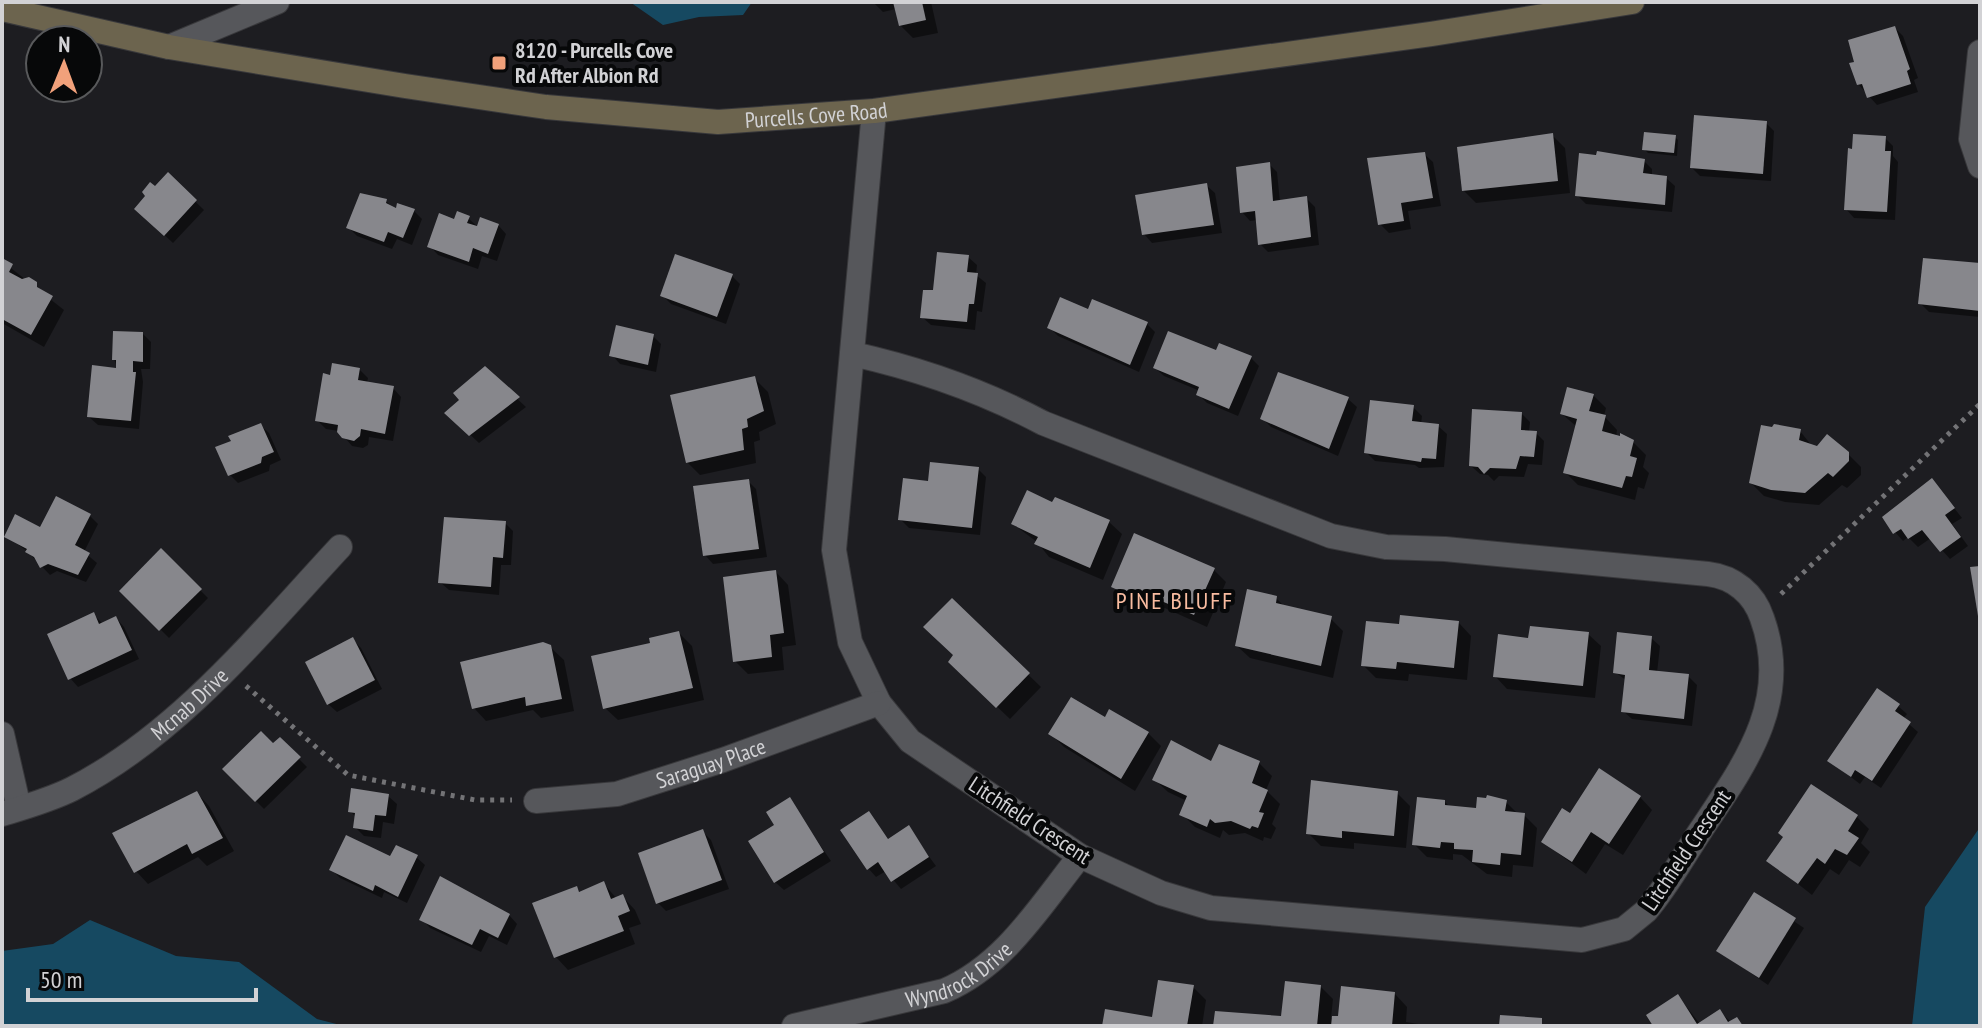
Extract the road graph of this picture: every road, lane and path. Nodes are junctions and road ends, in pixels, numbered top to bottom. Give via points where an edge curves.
1 (277, 2) edge
2 (1632, 2) edge
3 (2, 9) edge
4 (169, 47) junction
5 (1980, 52) edge
6 (874, 111) junction
7 (1980, 166) edge
8 (853, 354) junction
9 (1980, 404) edge
10 (340, 547) dead end
11 (1761, 613) junction
12 (227, 669) junction
13 (879, 703) junction
14 (2, 734) edge
15 (536, 801) joint
16 (11, 811) edge
17 (1080, 856) junction
18 (794, 1026) edge

1 - 4 street
2 - 6 main road, Purcells Cove Road
3 - 4 main road, Purcells Cove Road
4 - 6 main road, Purcells Cove Road via 546,107 718,122
5 - 7 street via 1971,135
6 - 8 street, Litchfield Crescent
8 - 11 street, Litchfield Crescent via 948,379 1043,423 1331,536 1386,547 1719,576 1740,586
8 - 13 street, Litchfield Crescent via 834,550 850,642
9 - 11 path
10 - 12 street, Mcnab Drive
11 - 17 street, Litchfield Crescent via 1772,680 1758,739 1656,900 1636,921 1611,935 1566,939 1211,908 1161,893
12 - 15 path via 348,775 475,800
12 - 16 street, Mcnab Drive via 137,748 71,789
13 - 15 street, Saraguay Place via 617,794
13 - 17 street, Litchfield Crescent via 910,741
14 - 16 street
17 - 18 street, Wyndrock Drive via 1012,943 967,981

